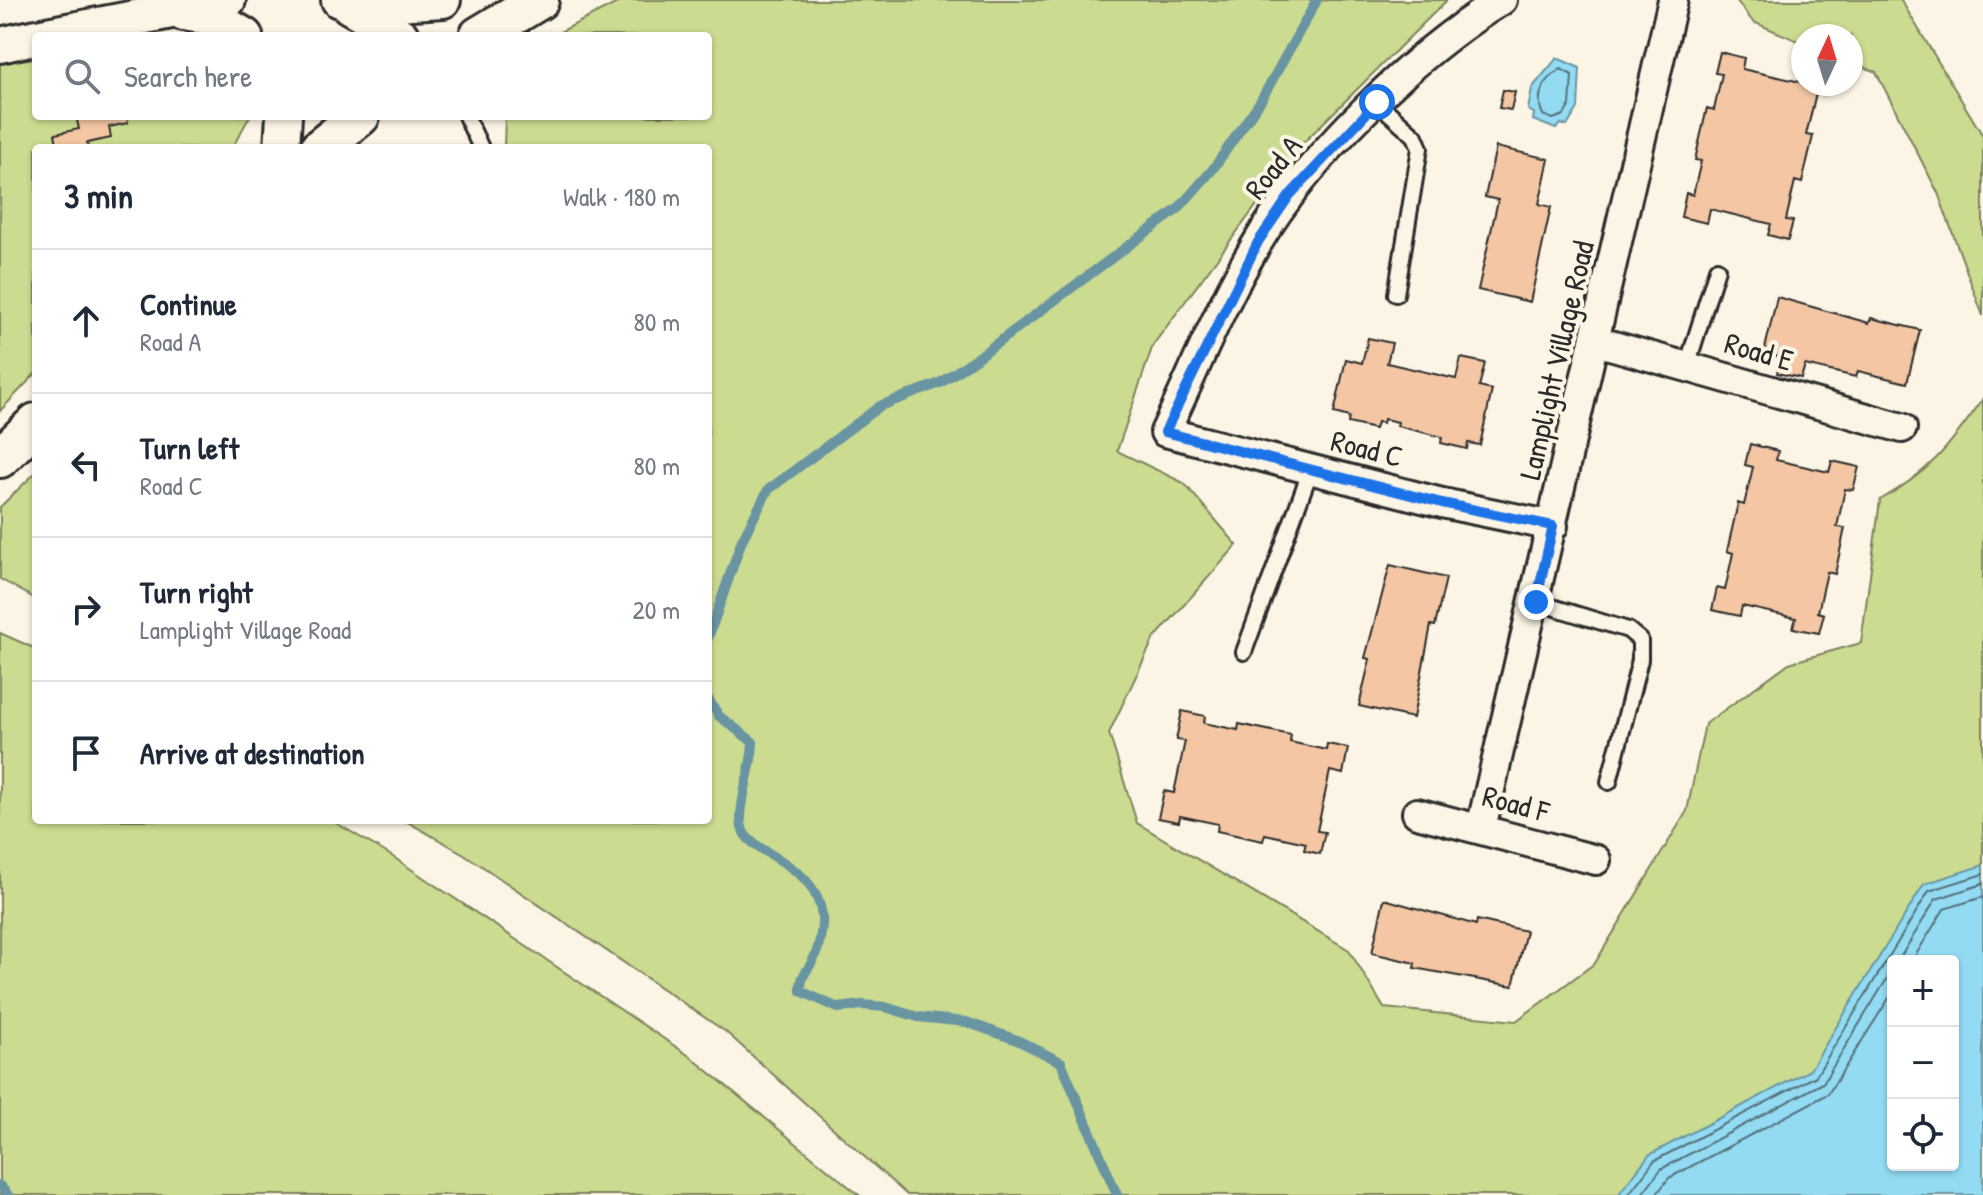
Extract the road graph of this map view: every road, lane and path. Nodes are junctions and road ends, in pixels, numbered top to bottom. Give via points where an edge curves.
1 (228, 0) edge
2 (337, 0) edge
3 (443, 0) edge
4 (539, 0) edge
5 (1502, 0) edge
6 (1673, 0) edge
7 (167, 10) junction
8 (63, 32) edge
9 (238, 32) edge
10 (394, 32) edge
11 (486, 32) edge
12 (32, 38) edge
13 (0, 45) edge
14 (1377, 102) junction
15 (284, 120) edge
16 (355, 120) edge
17 (468, 120) edge
18 (282, 144) edge
19 (325, 144) edge
20 (479, 144) edge
21 (1717, 269) dead end
22 (1396, 294) dead end
23 (1596, 341) junction
24 (1687, 366) junction
25 (32, 427) edge
26 (1902, 428) dead end
27 (1165, 432) joint
28 (0, 458) edge
29 (1311, 469) junction
30 (1553, 526) junction
31 (1536, 602) junction
32 (1244, 652) dead end
33 (1609, 782) dead end
34 (1417, 813) dead end
35 (1481, 828) junction
36 (1596, 860) dead end

1 - 7 street
2 - 3 street
2 - 10 street
4 - 11 main road
5 - 14 street, Road A via 1456,30
6 - 23 street, Lamplight Village Road
7 - 8 street
7 - 9 street via 215,18
12 - 13 street
14 - 22 lane via 1415,136 1420,148
14 - 27 street, Road A via 1290,195 1258,242
15 - 18 street
16 - 19 main road
17 - 20 lane
21 - 24 lane
23 - 24 street, Road E
23 - 30 street, Lamplight Village Road
24 - 26 street, Road E
25 - 28 main road
27 - 29 street, Road C
29 - 30 street, Road C
29 - 32 lane
30 - 31 street, Lamplight Village Road
31 - 33 lane via 1628,630 1640,640 1640,660
31 - 35 street, Lamplight Village Road
34 - 35 street, Road F
35 - 36 street, Road F

